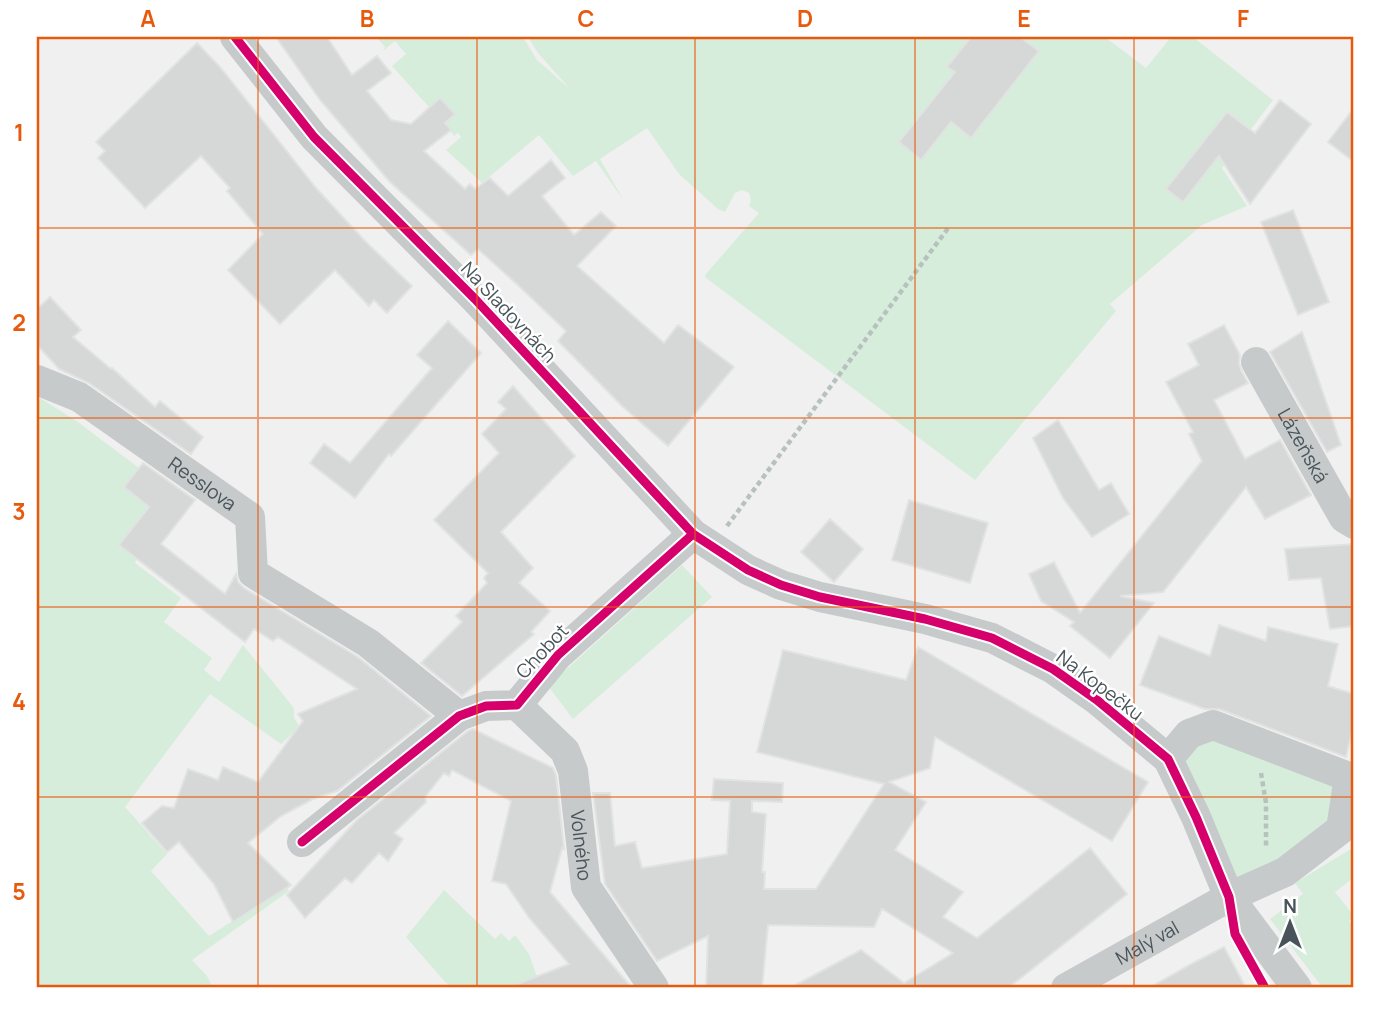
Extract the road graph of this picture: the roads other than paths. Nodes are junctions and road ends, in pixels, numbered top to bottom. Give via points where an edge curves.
1 (235, 37) edge
2 (1256, 362) dead end
3 (37, 380) edge
4 (1354, 524) edge
5 (703, 540) junction
6 (781, 585) joint
7 (516, 705) junction
8 (459, 716) junction
9 (1168, 759) junction
10 (1352, 764) edge
11 (302, 842) dead end
12 (1229, 897) junction
13 (654, 988) edge
14 (1066, 988) edge
15 (1297, 988) edge

1 - 5 street, Na Sladovnách via 314,137
2 - 4 street, Lázeňská via 1344,518
3 - 8 street, Resslova via 79,397 250,517 253,573 368,643
5 - 6 street, Na Sladovnách
5 - 7 street, Chobot via 558,655
6 - 9 street, Na Kopečku via 992,638 1053,669
7 - 8 street, Chobot via 485,706
7 - 13 street, Volného via 565,751 573,771 586,887
8 - 11 street, Chobot
9 - 10 street via 1189,734 1213,726 1256,742
9 - 12 street, Na Kopečku
10 - 12 street via 1341,829 1285,872
12 - 14 street, Malý val
12 - 15 street, Na Kopečku

